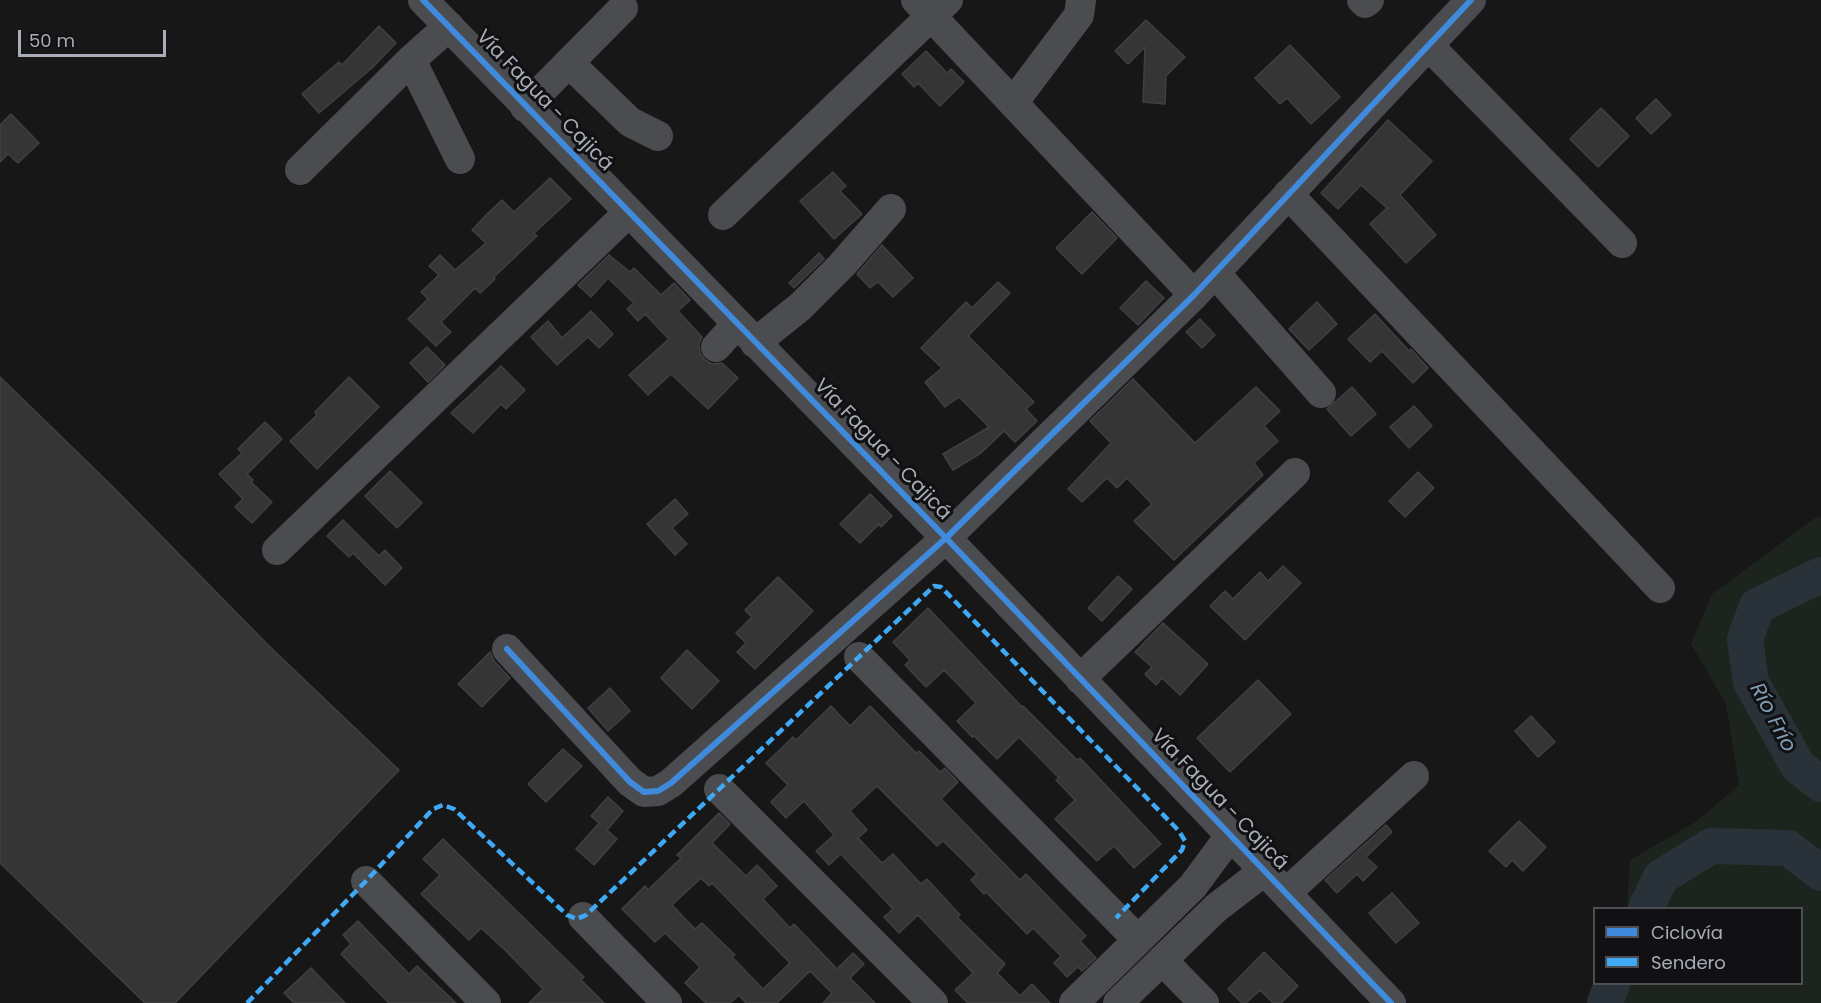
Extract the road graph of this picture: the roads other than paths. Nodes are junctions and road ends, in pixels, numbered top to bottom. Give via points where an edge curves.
1 (423, 0) edge
2 (1081, 0) edge
3 (1362, 0) edge
4 (1369, 0) edge
5 (1466, 2) edge
6 (932, 5) edge
7 (623, 8) dead end
8 (449, 26) junction
9 (1429, 46) junction
10 (411, 60) junction
11 (569, 63) junction
12 (1013, 102) junction
13 (525, 107) junction
14 (658, 136) dead end
15 (460, 159) dead end
16 (300, 170) dead end
17 (1288, 194) junction
18 (891, 209) dead end
19 (628, 213) junction
20 (723, 215) dead end
21 (1623, 243) dead end
22 (1215, 273) junction
23 (1194, 295) junction
24 (746, 334) junction
25 (716, 347) dead end
26 (1321, 393) dead end
27 (1294, 473) dead end
28 (946, 538) junction
29 (277, 550) dead end
30 (1660, 588) dead end
31 (507, 649) dead end
32 (859, 657) dead end
33 (1080, 680) junction
34 (1414, 776) dead end
35 (719, 789) dead end
36 (1230, 836) junction
37 (1264, 871) junction
38 (366, 881) dead end
39 (1193, 886) junction
40 (1286, 892) junction
41 (1216, 908) junction
42 (583, 916) dead end
43 (1162, 916) junction
44 (1138, 940) junction
45 (1173, 950) junction
46 (486, 1003) edge
47 (667, 1003) edge
48 (933, 1003) edge
49 (1074, 1003) edge
50 (1118, 1003) edge
51 (1203, 1003) edge
52 (1391, 1003) edge

1 - 8 street, Vía Fagua - Cajicá
2 - 12 street via 1079,15
3 - 4 street
5 - 9 street
6 - 12 street
6 - 20 street
7 - 11 street
8 - 10 street
8 - 13 street, Vía Fagua - Cajicá
9 - 17 street
9 - 21 street
10 - 15 street
10 - 16 street
11 - 13 street
11 - 14 street via 630,122
12 - 23 street
13 - 19 street, Vía Fagua - Cajicá
17 - 22 street
17 - 30 street
18 - 24 street via 801,306
19 - 24 street, Vía Fagua - Cajicá
19 - 29 street
22 - 23 street
22 - 26 street
23 - 28 street
24 - 25 street
24 - 28 street, Vía Fagua - Cajicá
27 - 33 street
28 - 31 street via 658,791 644,792 630,782
28 - 33 street, Vía Fagua - Cajicá
32 - 44 street
33 - 36 street, Vía Fagua - Cajicá
34 - 40 street
35 - 48 street
36 - 37 street, Vía Fagua - Cajicá
36 - 39 street
37 - 40 street, Vía Fagua - Cajicá
37 - 41 street
38 - 46 street
39 - 41 street
39 - 43 street
40 - 52 street, Vía Fagua - Cajicá
41 - 45 street
42 - 47 street
43 - 44 street
43 - 45 street
44 - 49 street
45 - 50 street
45 - 51 street

